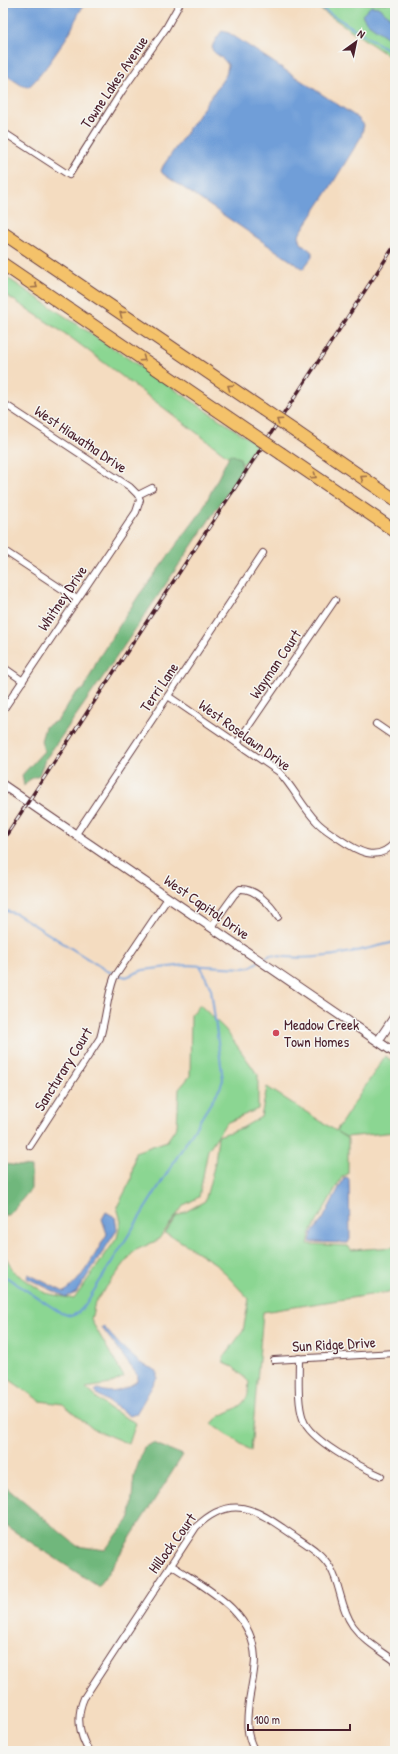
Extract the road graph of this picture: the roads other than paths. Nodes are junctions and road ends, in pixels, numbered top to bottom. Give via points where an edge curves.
1 (180, 3) edge
2 (3, 132) edge
3 (3, 233) edge
4 (3, 264) edge
5 (3, 403) edge
6 (152, 488) dead end
7 (139, 497) junction
8 (395, 500) edge
9 (395, 531) edge
10 (3, 550) edge
11 (263, 553) dead end
12 (77, 599) junction
13 (335, 600) dead end
14 (3, 667) edge
15 (23, 680) junction
16 (168, 696) junction
17 (3, 710) edge
18 (376, 724) dead end
19 (395, 737) edge
20 (237, 743) junction
21 (3, 785) edge
22 (76, 834) junction
23 (395, 842) edge
24 (168, 898) junction
25 (278, 917) dead end
26 (211, 927) junction
27 (395, 1016) edge
28 (378, 1041) junction
29 (395, 1053) edge
30 (30, 1146) dead end
31 (395, 1353) edge
32 (299, 1358) junction
33 (274, 1360) dead end
34 (381, 1476) dead end
35 (171, 1565) junction
36 (395, 1660) edge
37 (89, 1751) edge
38 (255, 1751) edge

1 - 2 street, Towne Lakes Avenue via 69,175
8 -> 3 highway, bridge
4 -> 9 highway, bridge
5 - 7 street, West Hiawatha Drive via 130,487
6 - 7 street
7 - 12 street, Whitney Drive via 136,512
10 - 12 street
11 - 16 street, Terri Lane
12 - 15 street, Whitney Drive
13 - 20 street, Wayman Court
14 - 15 street
15 - 17 street, Whitney Drive
16 - 20 street, West Roselawn Drive
16 - 22 street, Terri Lane
18 - 19 street
20 - 23 street, West Roselawn Drive via 279,772 315,821 353,849 375,854 388,849
21 - 22 street, West Capitol Drive
22 - 24 street, West Capitol Drive
24 - 26 street, West Capitol Drive
24 - 30 street, Sancturary Court via 114,978 100,1038
25 - 26 street via 270,905 250,891 240,889
26 - 28 street, West Capitol Drive
27 - 28 street
28 - 29 street, West Capitol Drive
31 - 32 street, Sun Ridge Drive
32 - 33 street, Sun Ridge Drive
32 - 34 street via 302,1418 305,1425 316,1437 360,1467
35 - 36 street, Hillock Court via 196,1527 211,1515 232,1508 255,1511 321,1555 333,1572 349,1621 366,1640
35 - 37 street, Hillock Court via 82,1704 81,1730
35 - 38 street via 229,1605 250,1635 255,1664 247,1724

